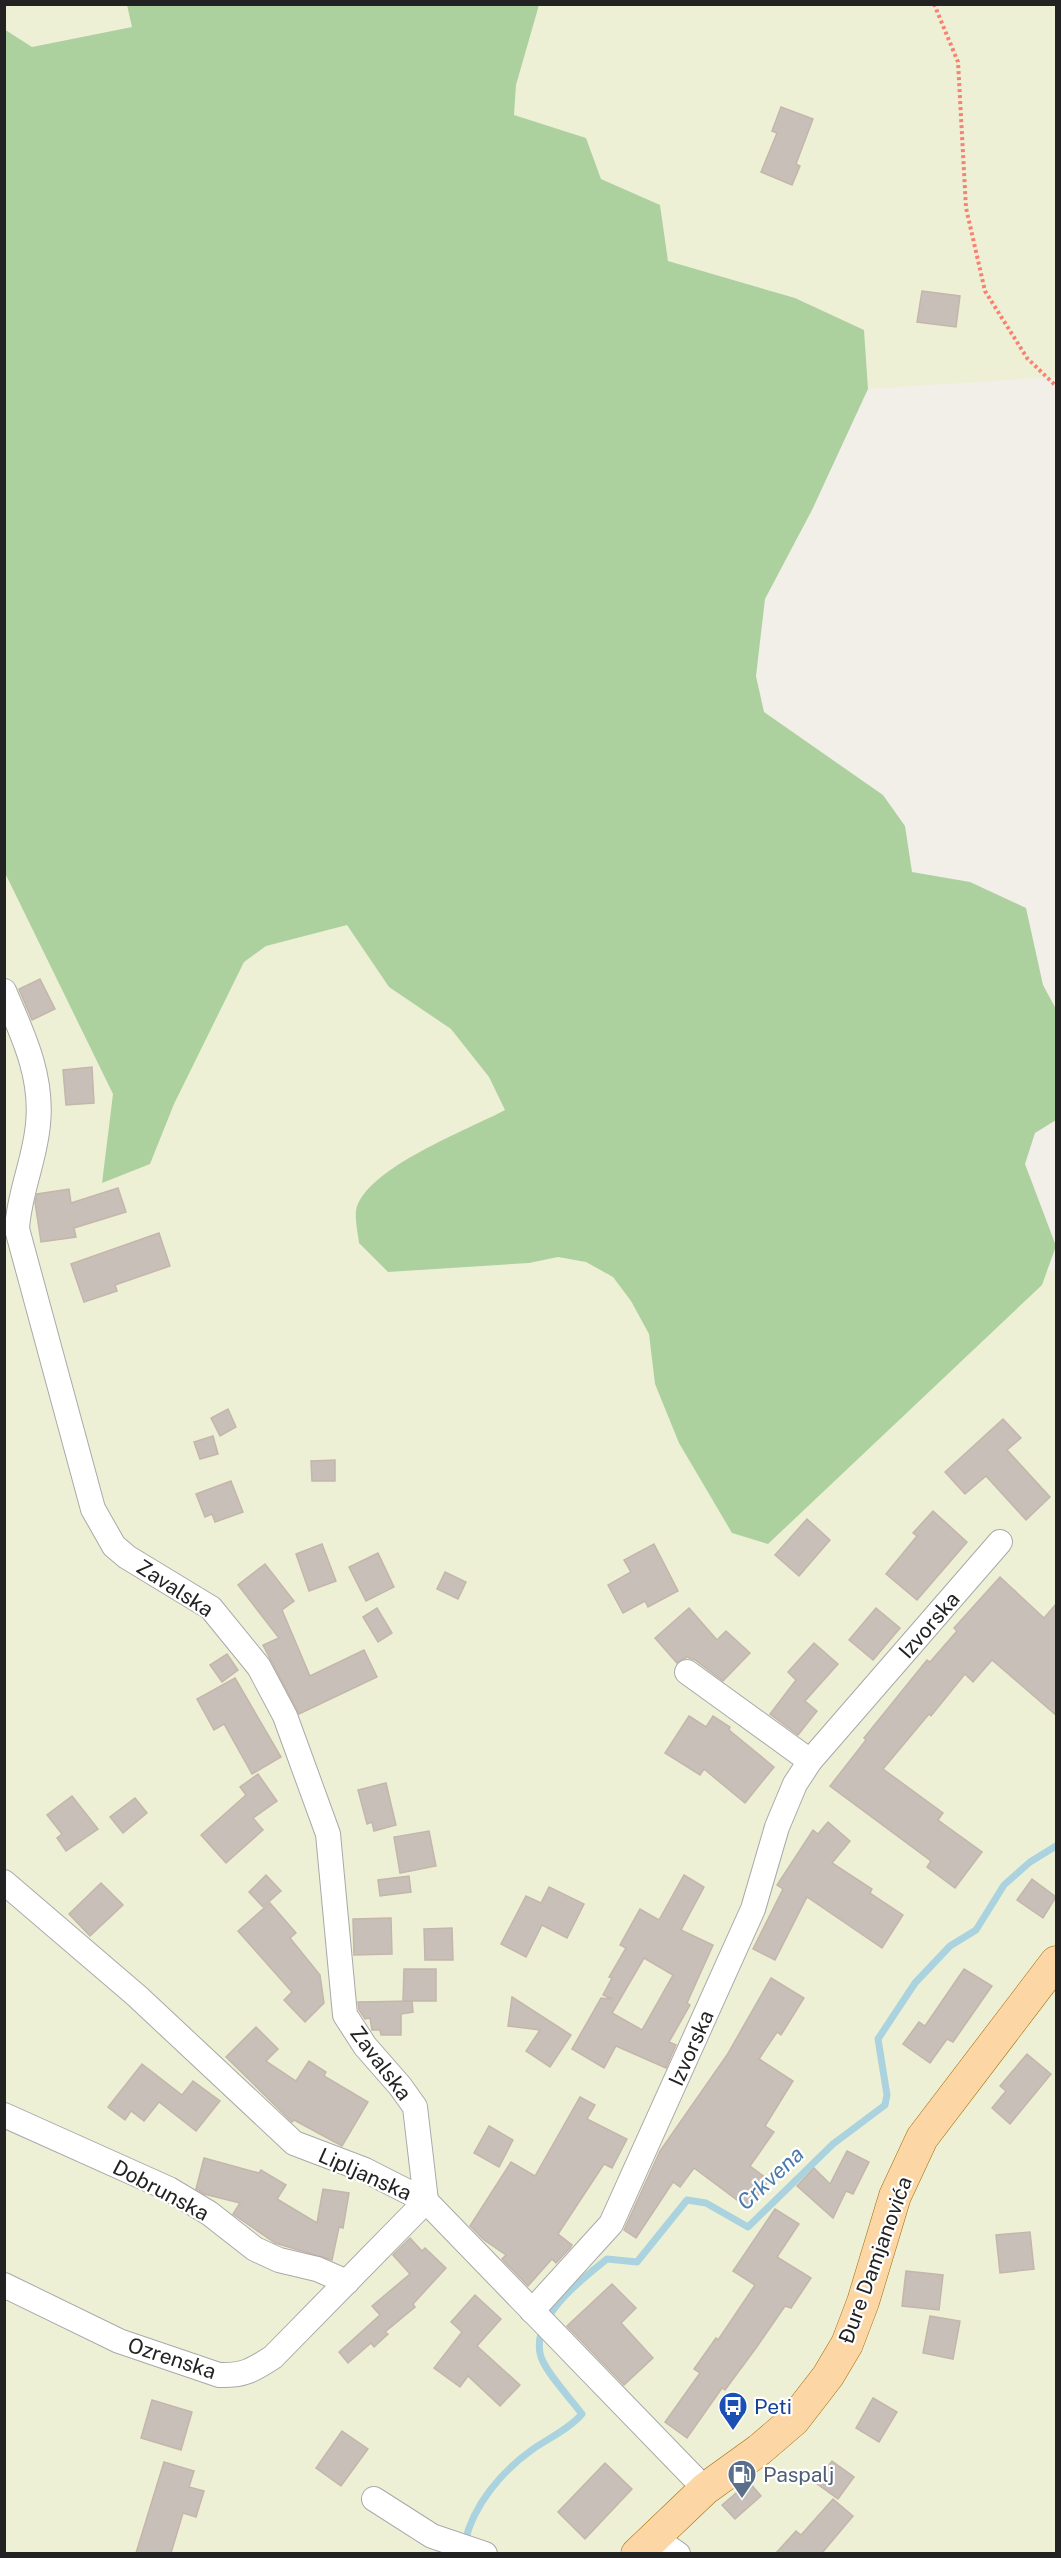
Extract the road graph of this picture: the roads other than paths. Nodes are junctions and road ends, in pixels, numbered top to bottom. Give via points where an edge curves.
1 (4, 991) edge
2 (1000, 1542) dead end
3 (687, 1672) dead end
4 (810, 1761) junction
5 (4, 1882) edge
6 (1056, 1962) edge
7 (4, 2115) edge
8 (426, 2201) junction
9 (347, 2282) junction
10 (4, 2285) edge
11 (535, 2314) junction
12 (705, 2488) junction
13 (374, 2499) dead end
14 (656, 2548) edge
15 (470, 2549) edge

1 - 8 street, Zavalska via 27,1045 39,1096 38,1125 19,1203 17,1228 93,1509 114,1546 127,1557 211,1608 259,1667 285,1716 328,1834 345,2014 365,2046 415,2108
2 - 4 street, Izvorska
3 - 4 street
4 - 11 street, Izvorska via 795,1784 777,1827 753,1909 611,2224
5 - 8 street, Lipljanska via 137,1996 294,2143 365,2170
6 - 12 main road, Đure Damjanovića via 922,2138 895,2196 847,2344 828,2376 794,2420
7 - 9 street, Dobrunska via 169,2189 209,2213 255,2249
8 - 9 street, Ozrenska
8 - 11 street, Lipljanska
9 - 10 street, Ozrenska via 273,2357 248,2373 234,2376 219,2375 119,2341
11 - 12 street, Lipljanska
12 - 14 main road, Đure Damjanovića
13 - 15 street via 412,2525

